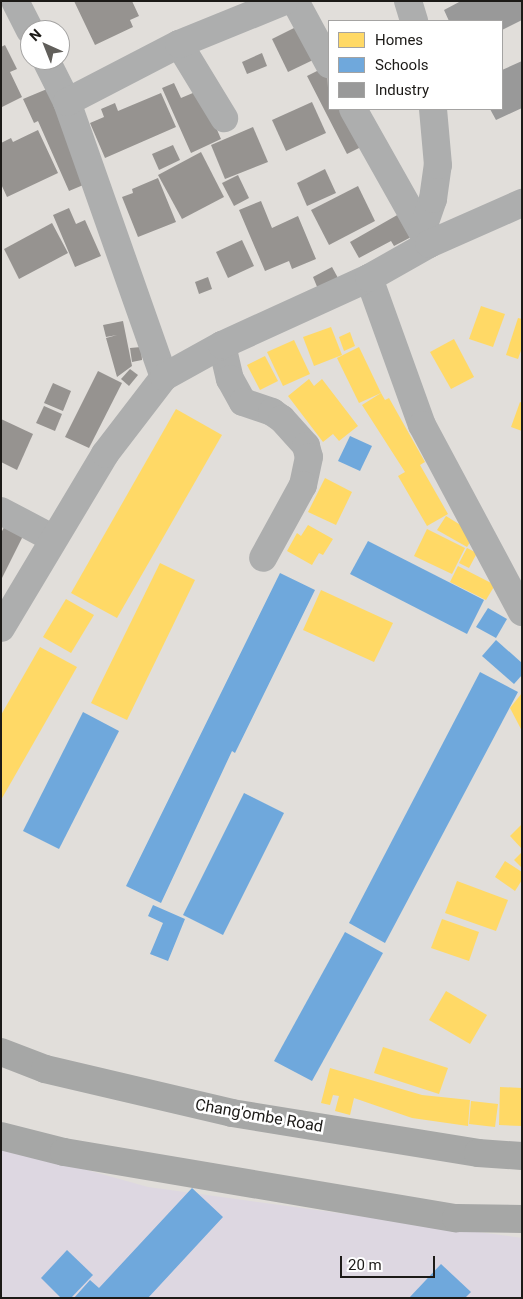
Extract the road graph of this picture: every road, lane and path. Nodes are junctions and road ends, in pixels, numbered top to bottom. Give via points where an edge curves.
1 (15, 1) edge
2 (285, 1) edge
3 (295, 1) edge
4 (408, 1) edge
5 (25, 20) edge
6 (414, 20) edge
7 (180, 44) junction
8 (328, 62) edge
9 (51, 70) edge
10 (67, 102) junction
11 (354, 110) edge
12 (434, 110) edge
13 (224, 118) dead end
14 (522, 203) edge
15 (425, 238) junction
16 (369, 278) junction
17 (222, 346) junction
18 (164, 377) junction
19 (1, 510) edge
20 (52, 538) junction
21 (263, 558) dead end
22 (522, 612) edge
23 (1, 628) edge
24 (1, 1052) edge
25 (1, 1136) edge
26 (522, 1156) edge
27 (522, 1219) edge

1 - 5 street
2 - 7 street
3 - 8 street
4 - 6 street
7 - 10 street
7 - 13 street
9 - 10 street
10 - 18 street
11 - 15 street
12 - 15 street via 438,165
14 - 15 street
15 - 16 street
16 - 17 street
16 - 22 street via 422,425
17 - 18 street
17 - 21 street via 230,380 243,402 282,419 306,446 309,457 303,485
18 - 20 street via 105,454
19 - 20 street
20 - 23 street
24 - 26 main road, Chang'ombe Road via 45,1068 232,1113 478,1153
25 - 27 main road via 64,1152 456,1218

